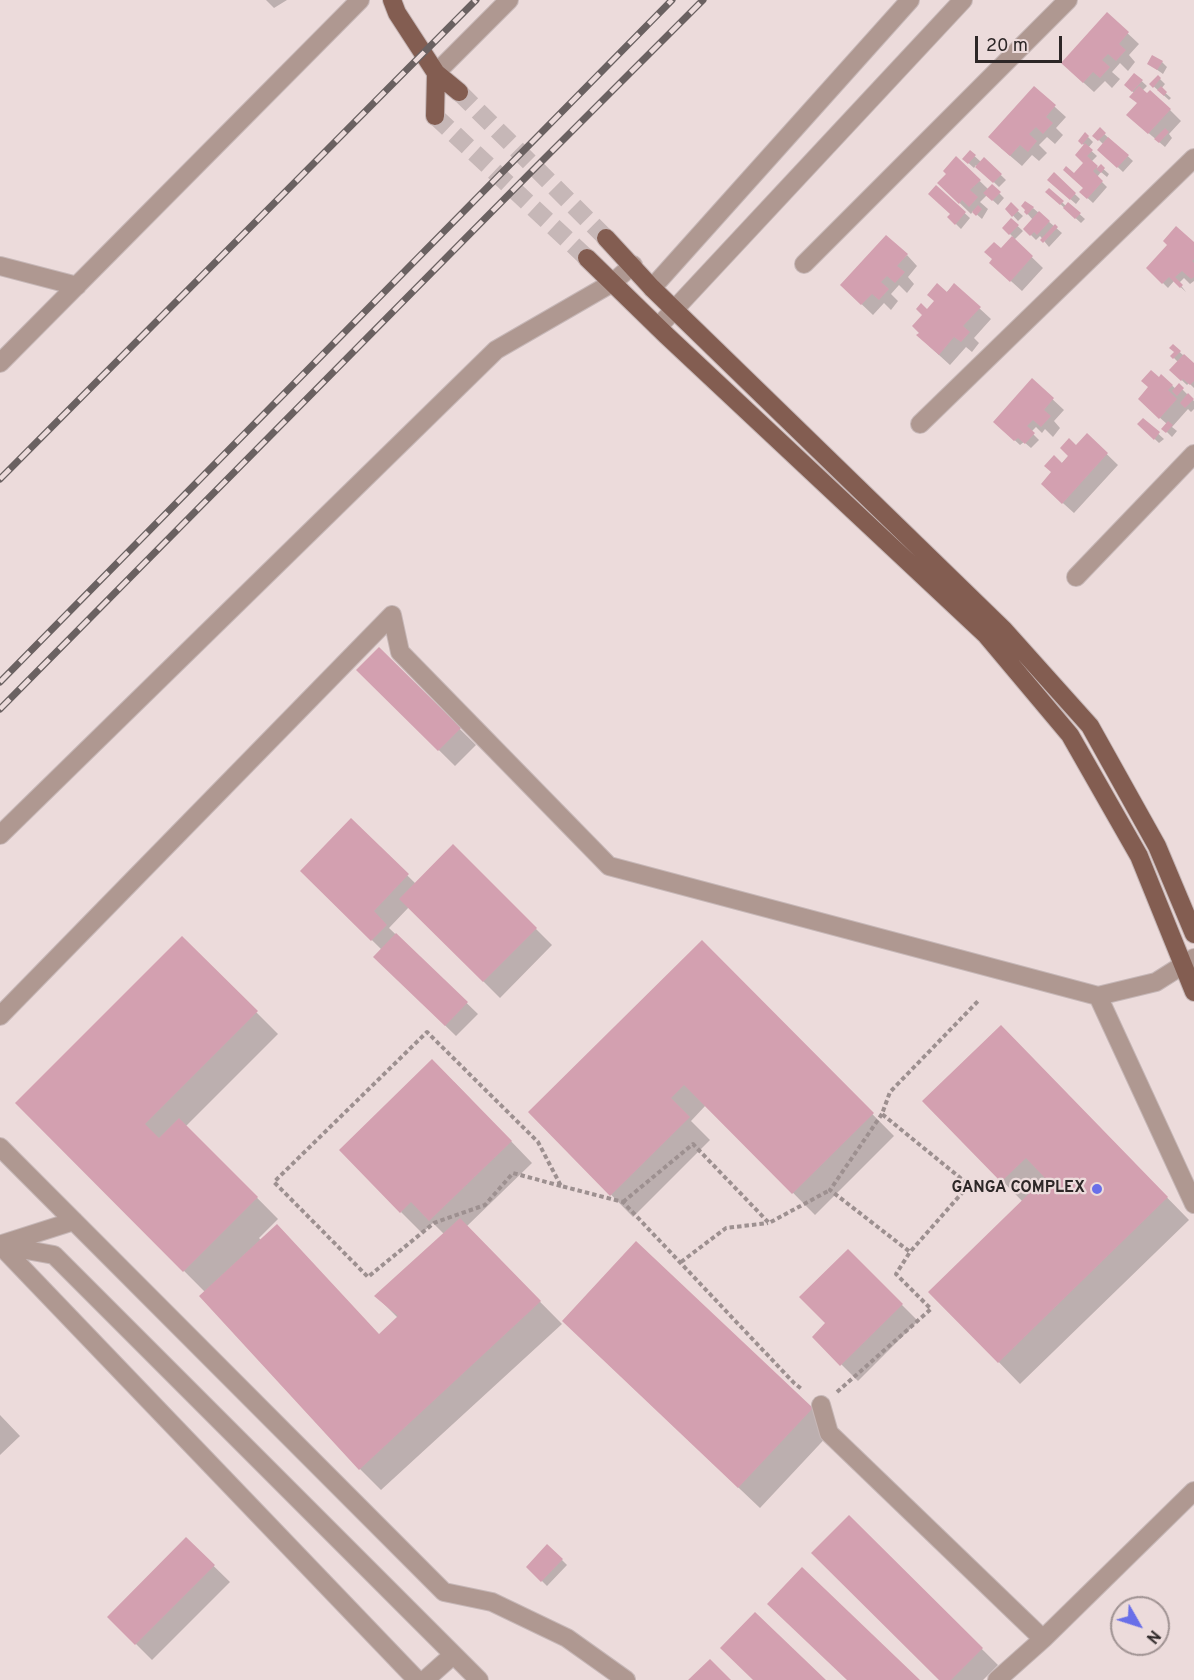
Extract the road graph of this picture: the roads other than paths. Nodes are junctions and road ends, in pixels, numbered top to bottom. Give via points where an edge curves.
1 (360, 0) edge
2 (393, 0) edge
3 (509, 0) edge
4 (910, 0) edge
5 (963, 0) edge
6 (1068, 0) edge
7 (436, 73) junction
8 (459, 92) tunnel mouth
9 (435, 116) dead end
10 (1194, 158) edge
11 (606, 238) tunnel mouth
12 (587, 258) tunnel mouth
13 (804, 264) dead end
14 (633, 265) junction
15 (0, 266) edge
16 (612, 283) junction
17 (77, 286) junction
18 (652, 288) junction
19 (674, 310) junction
20 (658, 327) junction
21 (0, 363) edge
22 (920, 424) dead end
23 (1194, 454) edge
24 (1076, 577) dead end
25 (0, 835) edge
26 (1194, 934) edge
27 (1189, 962) edge
28 (1194, 992) edge
29 (1098, 996) junction
30 (0, 1016) edge
31 (0, 1147) edge
32 (1194, 1204) edge
33 (74, 1221) junction
34 (0, 1245) edge
35 (821, 1405) road end
36 (1194, 1491) edge
37 (1043, 1639) junction
38 (453, 1655) junction
39 (417, 1680) edge
40 (425, 1680) edge
41 (479, 1680) edge
42 (626, 1680) edge
43 (997, 1680) edge

1 - 17 street
2 - 7 main road via 397,13
3 - 7 street
4 - 18 street
5 - 19 street
6 - 13 street
7 - 8 main road
7 - 9 main road
10 - 22 street
11 - 14 main road
12 - 16 main road
14 - 16 street
14 - 18 main road
15 - 17 street
16 - 20 main road
16 - 25 street via 496,350
17 - 21 street
18 - 19 main road
19 - 20 street
19 - 26 main road via 1004,630 1090,726 1157,846
20 - 27 main road via 986,635 1070,735 1139,856
23 - 24 street
27 - 28 main road
27 - 29 street via 1156,982
29 - 30 street via 609,866 400,652 392,615
29 - 32 street
31 - 33 street
33 - 34 street
33 - 42 street via 444,1592 492,1602 567,1638
34 - 38 street via 54,1256
34 - 39 street
35 - 37 street via 829,1433
36 - 37 street
37 - 43 street
38 - 40 street
38 - 41 street

